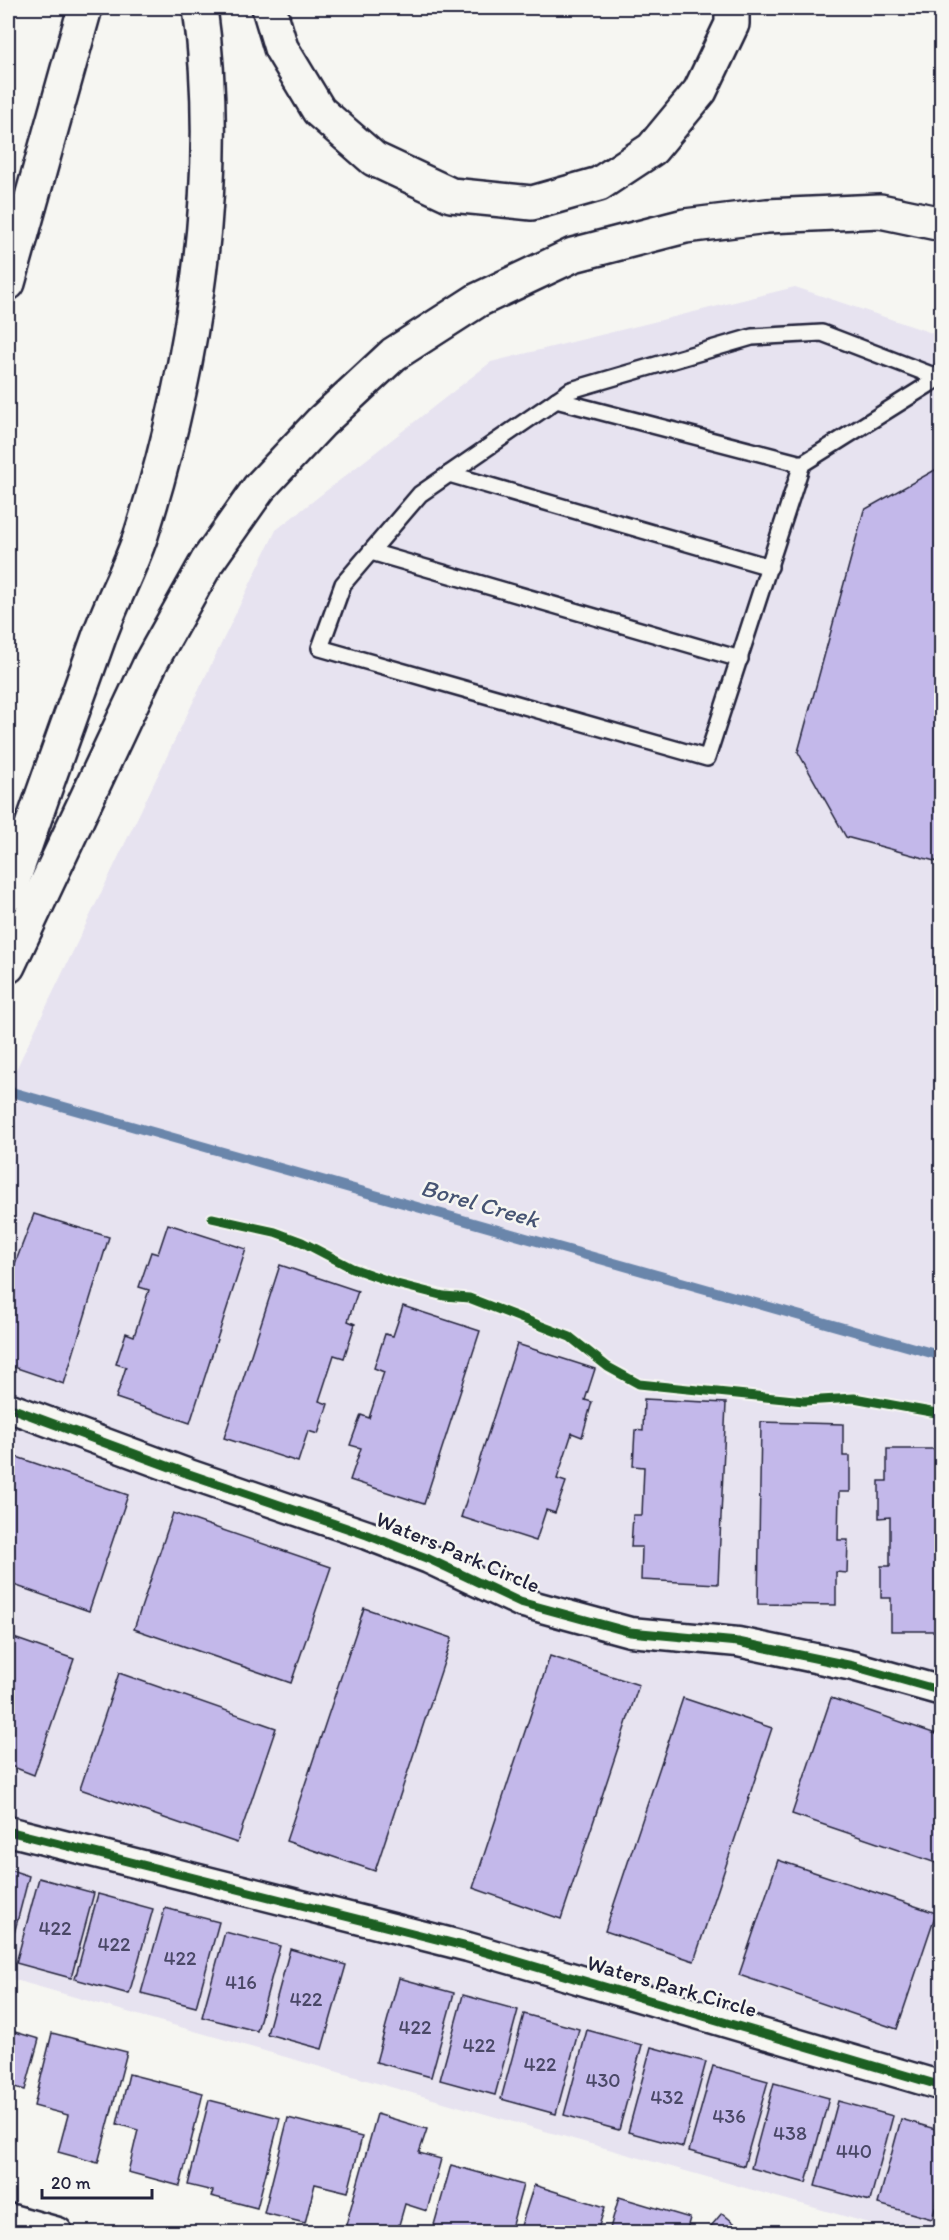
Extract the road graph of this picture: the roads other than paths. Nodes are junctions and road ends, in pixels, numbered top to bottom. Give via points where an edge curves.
1 (85, 8) edge
2 (200, 8) edge
3 (269, 8) edge
4 (732, 8) edge
5 (942, 224) edge
6 (8, 283) edge
7 (940, 378) edge
8 (556, 400) junction
9 (802, 464) junction
10 (449, 474) junction
11 (371, 552) junction
12 (770, 567) junction
13 (740, 659) junction
14 (8, 894) edge
15 (8, 966) edge
16 (8, 1407) edge
17 (942, 1691) edge
18 (8, 1831) edge
19 (942, 2086) edge
20 (8, 2218) edge
21 (58, 2232) edge

1 - 6 highway
2 - 14 highway via 208,136 202,243 188,343 169,435 140,537 100,634
3 - 4 highway via 281,48 319,111 374,159 452,195 532,203 599,184 652,149 700,91 732,24
5 - 15 highway via 880,211 767,216 685,226 573,255 478,300 394,354 321,422 259,488 207,562 151,662
7 - 8 lane via 822,333 752,337 572,390
7 - 9 lane
8 - 9 lane
8 - 10 lane
9 - 12 lane
10 - 11 lane via 420,494
10 - 12 lane
11 - 13 lane
11 - 13 lane via 344,584 320,648 707,758
12 - 13 lane
16 - 17 street, Waters Park Circle via 378,1539 520,1602 630,1632 749,1644 853,1666
18 - 19 street, Waters Park Circle via 468,1947
20 - 21 street

